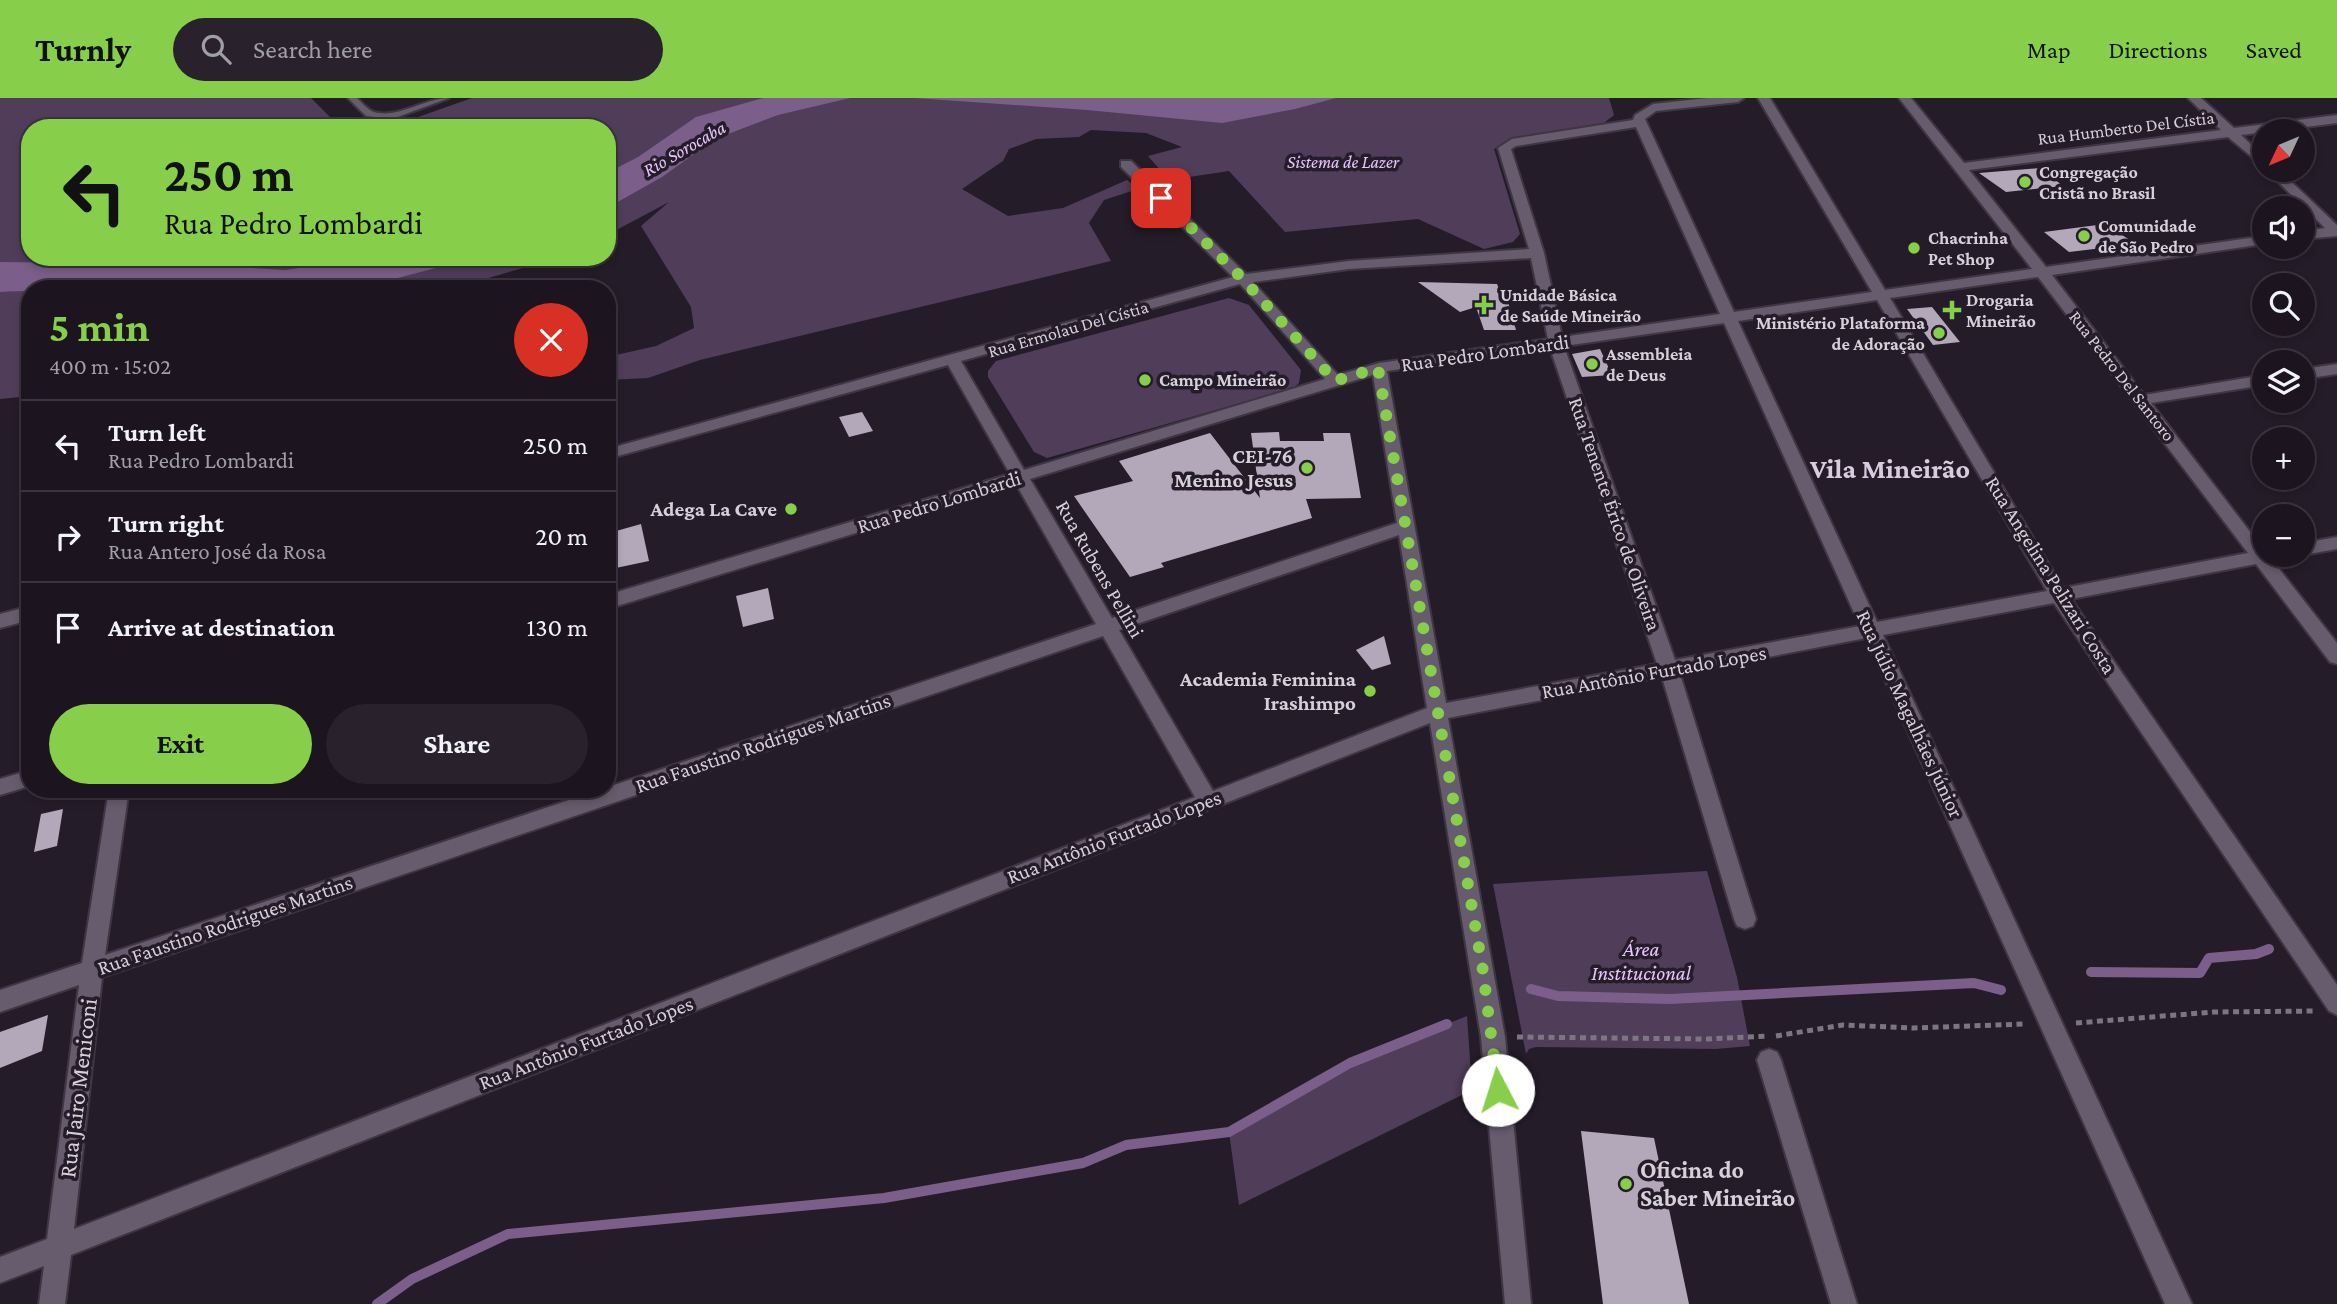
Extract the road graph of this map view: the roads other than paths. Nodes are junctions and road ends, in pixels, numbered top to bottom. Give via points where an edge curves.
1 (352, 98) edge
2 (445, 98) edge
3 (1738, 98) edge
4 (1764, 98) edge
5 (1905, 98) edge
6 (2194, 98) edge
7 (2337, 119) edge
8 (1640, 123) junction
9 (2232, 132) junction
10 (2252, 151) edge
11 (1126, 164) dead end
12 (1961, 167) junction
13 (2285, 182) edge
14 (2336, 231) edge
15 (2315, 233) edge
16 (2252, 242) edge
17 (1537, 253) junction
18 (2042, 272) junction
19 (1243, 279) junction
20 (1881, 295) junction
21 (1730, 317) junction
22 (1556, 344) junction
23 (953, 361) junction
24 (1378, 368) junction
25 (2337, 369) edge
26 (2315, 372) edge
27 (1335, 381) junction
28 (2252, 382) edge
29 (2141, 400) junction
30 (616, 452) edge
31 (1020, 477) junction
32 (1406, 526) junction
33 (2252, 539) edge
34 (2337, 542) edge
35 (2315, 547) edge
36 (2252, 559) edge
37 (2274, 567) edge
38 (2059, 594) junction
39 (616, 600) edge
40 (21, 615) edge
41 (0, 621) edge
42 (1107, 627) junction
43 (1872, 632) junction
44 (2337, 657) edge
45 (1667, 669) junction
46 (1438, 712) junction
47 (21, 781) edge
48 (0, 787) edge
49 (616, 793) edge
50 (118, 798) edge
51 (601, 798) edge
52 (1208, 801) junction
53 (1745, 919) dead end
54 (92, 970) junction
55 (0, 1001) edge
56 (2330, 1008) edge
57 (1769, 1060) dead end
58 (60, 1247) junction
59 (0, 1270) edge
60 (52, 1304) edge
61 (1518, 1304) edge
62 (1844, 1304) edge
63 (2179, 1304) edge

1 - 2 lane via 369,114 392,116
3 - 8 street via 1653,108 1642,115
4 - 20 street, Rua Angelina Pelizari Costa
5 - 12 street, Rua Pedro Del Santoro
6 - 9 street
7 - 9 street, Rua Humberto Del Cístia
8 - 17 street, Rua Tenente Érico de Oliveira via 1504,148
8 - 21 street, Rua Júlio Magalhães Júnior
9 - 10 street
9 - 12 street, Rua Humberto Del Cístia
11 - 19 street
12 - 18 street, Rua Pedro Del Santoro
13 - 14 street
14 - 15 street
16 - 18 street, Rua Pedro Lombardi
17 - 19 street, Rua Ermolau Del Cístia via 1349,265
17 - 22 street, Rua Tenente Érico de Oliveira
18 - 20 street, Rua Pedro Lombardi
18 - 29 street, Rua Pedro Del Santoro
19 - 23 street, Rua Ermolau Del Cístia
19 - 27 street
20 - 21 street, Rua Pedro Lombardi
20 - 38 street, Rua Angelina Pelizari Costa
21 - 22 street, Rua Pedro Lombardi
21 - 43 street, Rua Júlio Magalhães Júnior
22 - 24 street, Rua Pedro Lombardi
22 - 45 street, Rua Tenente Érico de Oliveira
23 - 30 street, Rua Ermolau Del Cístia
23 - 31 street, Rua Rubens Pellini
24 - 27 street, Rua Pedro Lombardi
24 - 32 street
25 - 26 street
27 - 31 street, Rua Pedro Lombardi
28 - 29 street
29 - 33 street, Rua Pedro Del Santoro
31 - 39 street, Rua Pedro Lombardi
31 - 42 street, Rua Rubens Pellini
32 - 42 street, Rua Faustino Rodrigues Martins
32 - 46 street
34 - 35 street
36 - 38 street, Rua Antônio Furtado Lopes
37 - 44 street, Rua Pedro Del Santoro
38 - 43 street, Rua Antônio Furtado Lopes
38 - 56 street, Rua Angelina Pelizari Costa via 2290,934
40 - 41 street
42 - 49 street, Rua Faustino Rodrigues Martins
42 - 52 street, Rua Rubens Pellini
43 - 45 street, Rua Antônio Furtado Lopes
43 - 63 street, Rua Júlio Magalhães Júnior
45 - 46 street, Rua Antônio Furtado Lopes
45 - 53 street, Rua Tenente Érico de Oliveira
46 - 52 street, Rua Antônio Furtado Lopes
46 - 61 street via 1493,1037
47 - 48 street
50 - 54 street, Rua Jairo Meniconi
51 - 54 street, Rua Faustino Rodrigues Martins
52 - 58 street, Rua Antônio Furtado Lopes
54 - 55 street, Rua Faustino Rodrigues Martins
54 - 58 street, Rua Jairo Meniconi
57 - 62 street
58 - 59 street, Rua Antônio Furtado Lopes
58 - 60 street, Rua Jairo Meniconi

